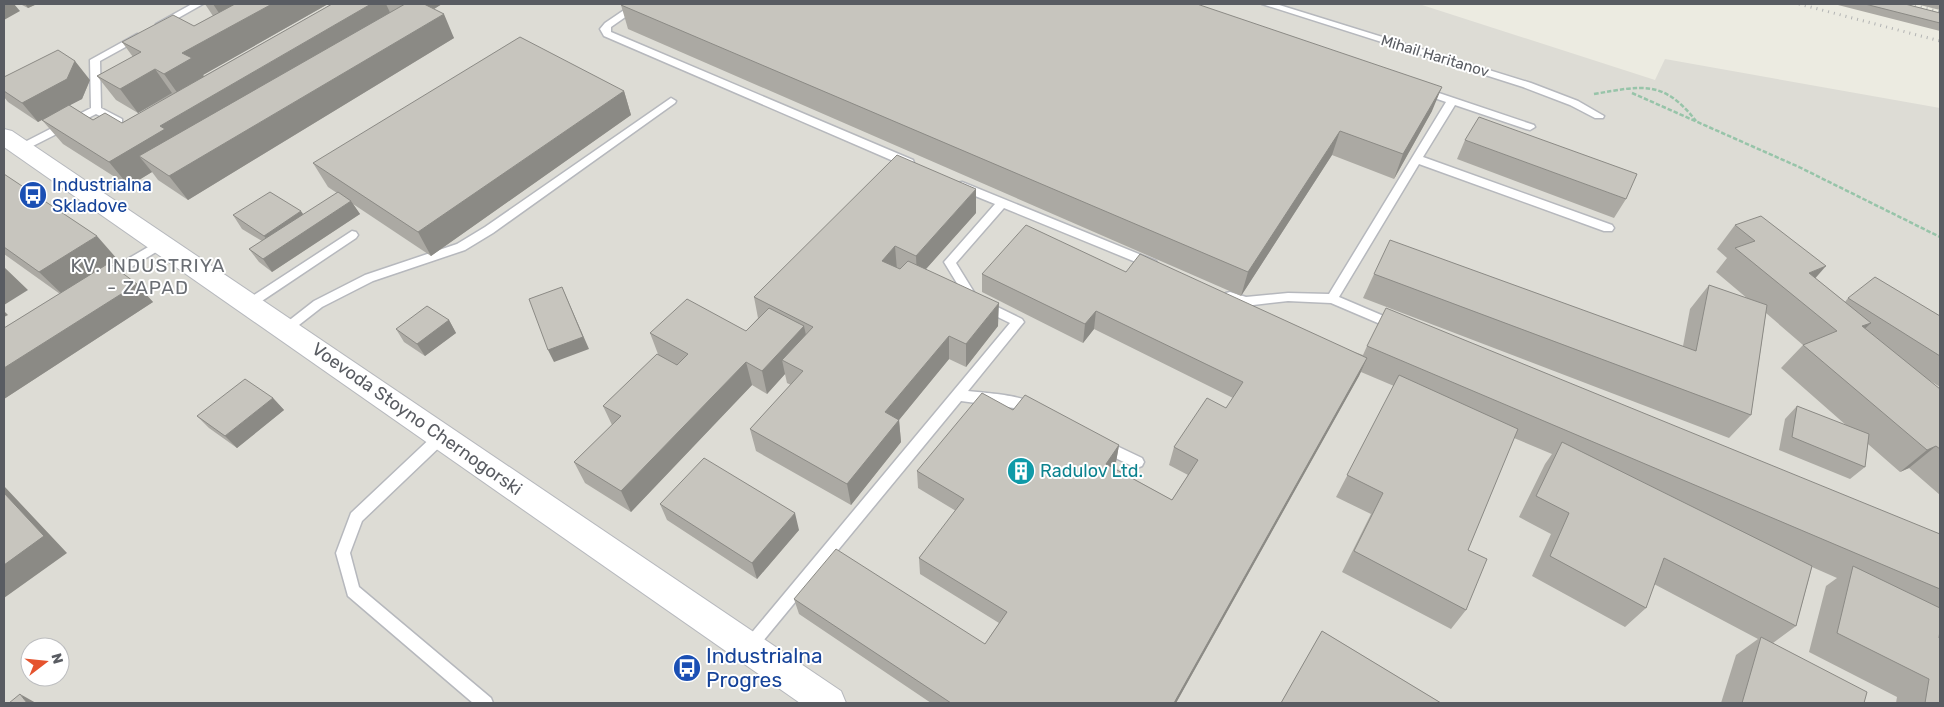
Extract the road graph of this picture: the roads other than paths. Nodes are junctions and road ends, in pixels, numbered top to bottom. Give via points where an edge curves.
1 (198, 4) edge
2 (639, 4) edge
3 (1267, 4) edge
4 (1415, 88) edge
5 (670, 101) dead end
6 (1452, 101) junction
7 (96, 110) junction
8 (1599, 116) dead end
9 (126, 125) edge
10 (1530, 128) dead end
11 (12, 142) edge
12 (1416, 159) junction
13 (919, 167) edge
14 (946, 179) edge
15 (1002, 203) junction
16 (1608, 228) dead end
17 (352, 235) dead end
18 (162, 243) junction
19 (1164, 269) edge
20 (95, 283) edge
21 (1218, 291) edge
22 (1332, 299) junction
23 (249, 304) junction
24 (286, 329) junction
25 (1404, 330) edge
26 (958, 395) junction
27 (1049, 417) edge
28 (442, 436) junction
29 (1093, 440) edge
30 (1137, 462) dead end
31 (749, 647) junction
32 (485, 703) edge
33 (829, 703) edge

1 - 7 lane via 95,60
2 - 13 lane via 608,25 605,29 607,34
3 - 8 lane, Mihail Haritanov via 1527,85 1564,98
4 - 6 lane
5 - 24 lane via 461,247 369,278 318,304
6 - 10 lane
6 - 12 lane
7 - 9 lane
7 - 11 lane
11 - 18 street, Voevoda Stoyno Chernogorski
12 - 16 lane
12 - 22 lane
14 - 15 lane
15 - 19 lane
15 - 26 lane via 950,262 973,300 1018,322
17 - 23 lane
18 - 20 lane
18 - 23 street, Voevoda Stoyno Chernogorski
21 - 22 lane via 1244,302 1288,296
22 - 25 lane
23 - 24 street, Voevoda Stoyno Chernogorski
24 - 28 street, Voevoda Stoyno Chernogorski
26 - 27 lane via 1023,404
26 - 31 lane
28 - 31 street, Voevoda Stoyno Chernogorski
28 - 32 lane via 356,517 343,554 353,591
29 - 30 lane
31 - 33 street, Voevoda Stoyno Chernogorski

